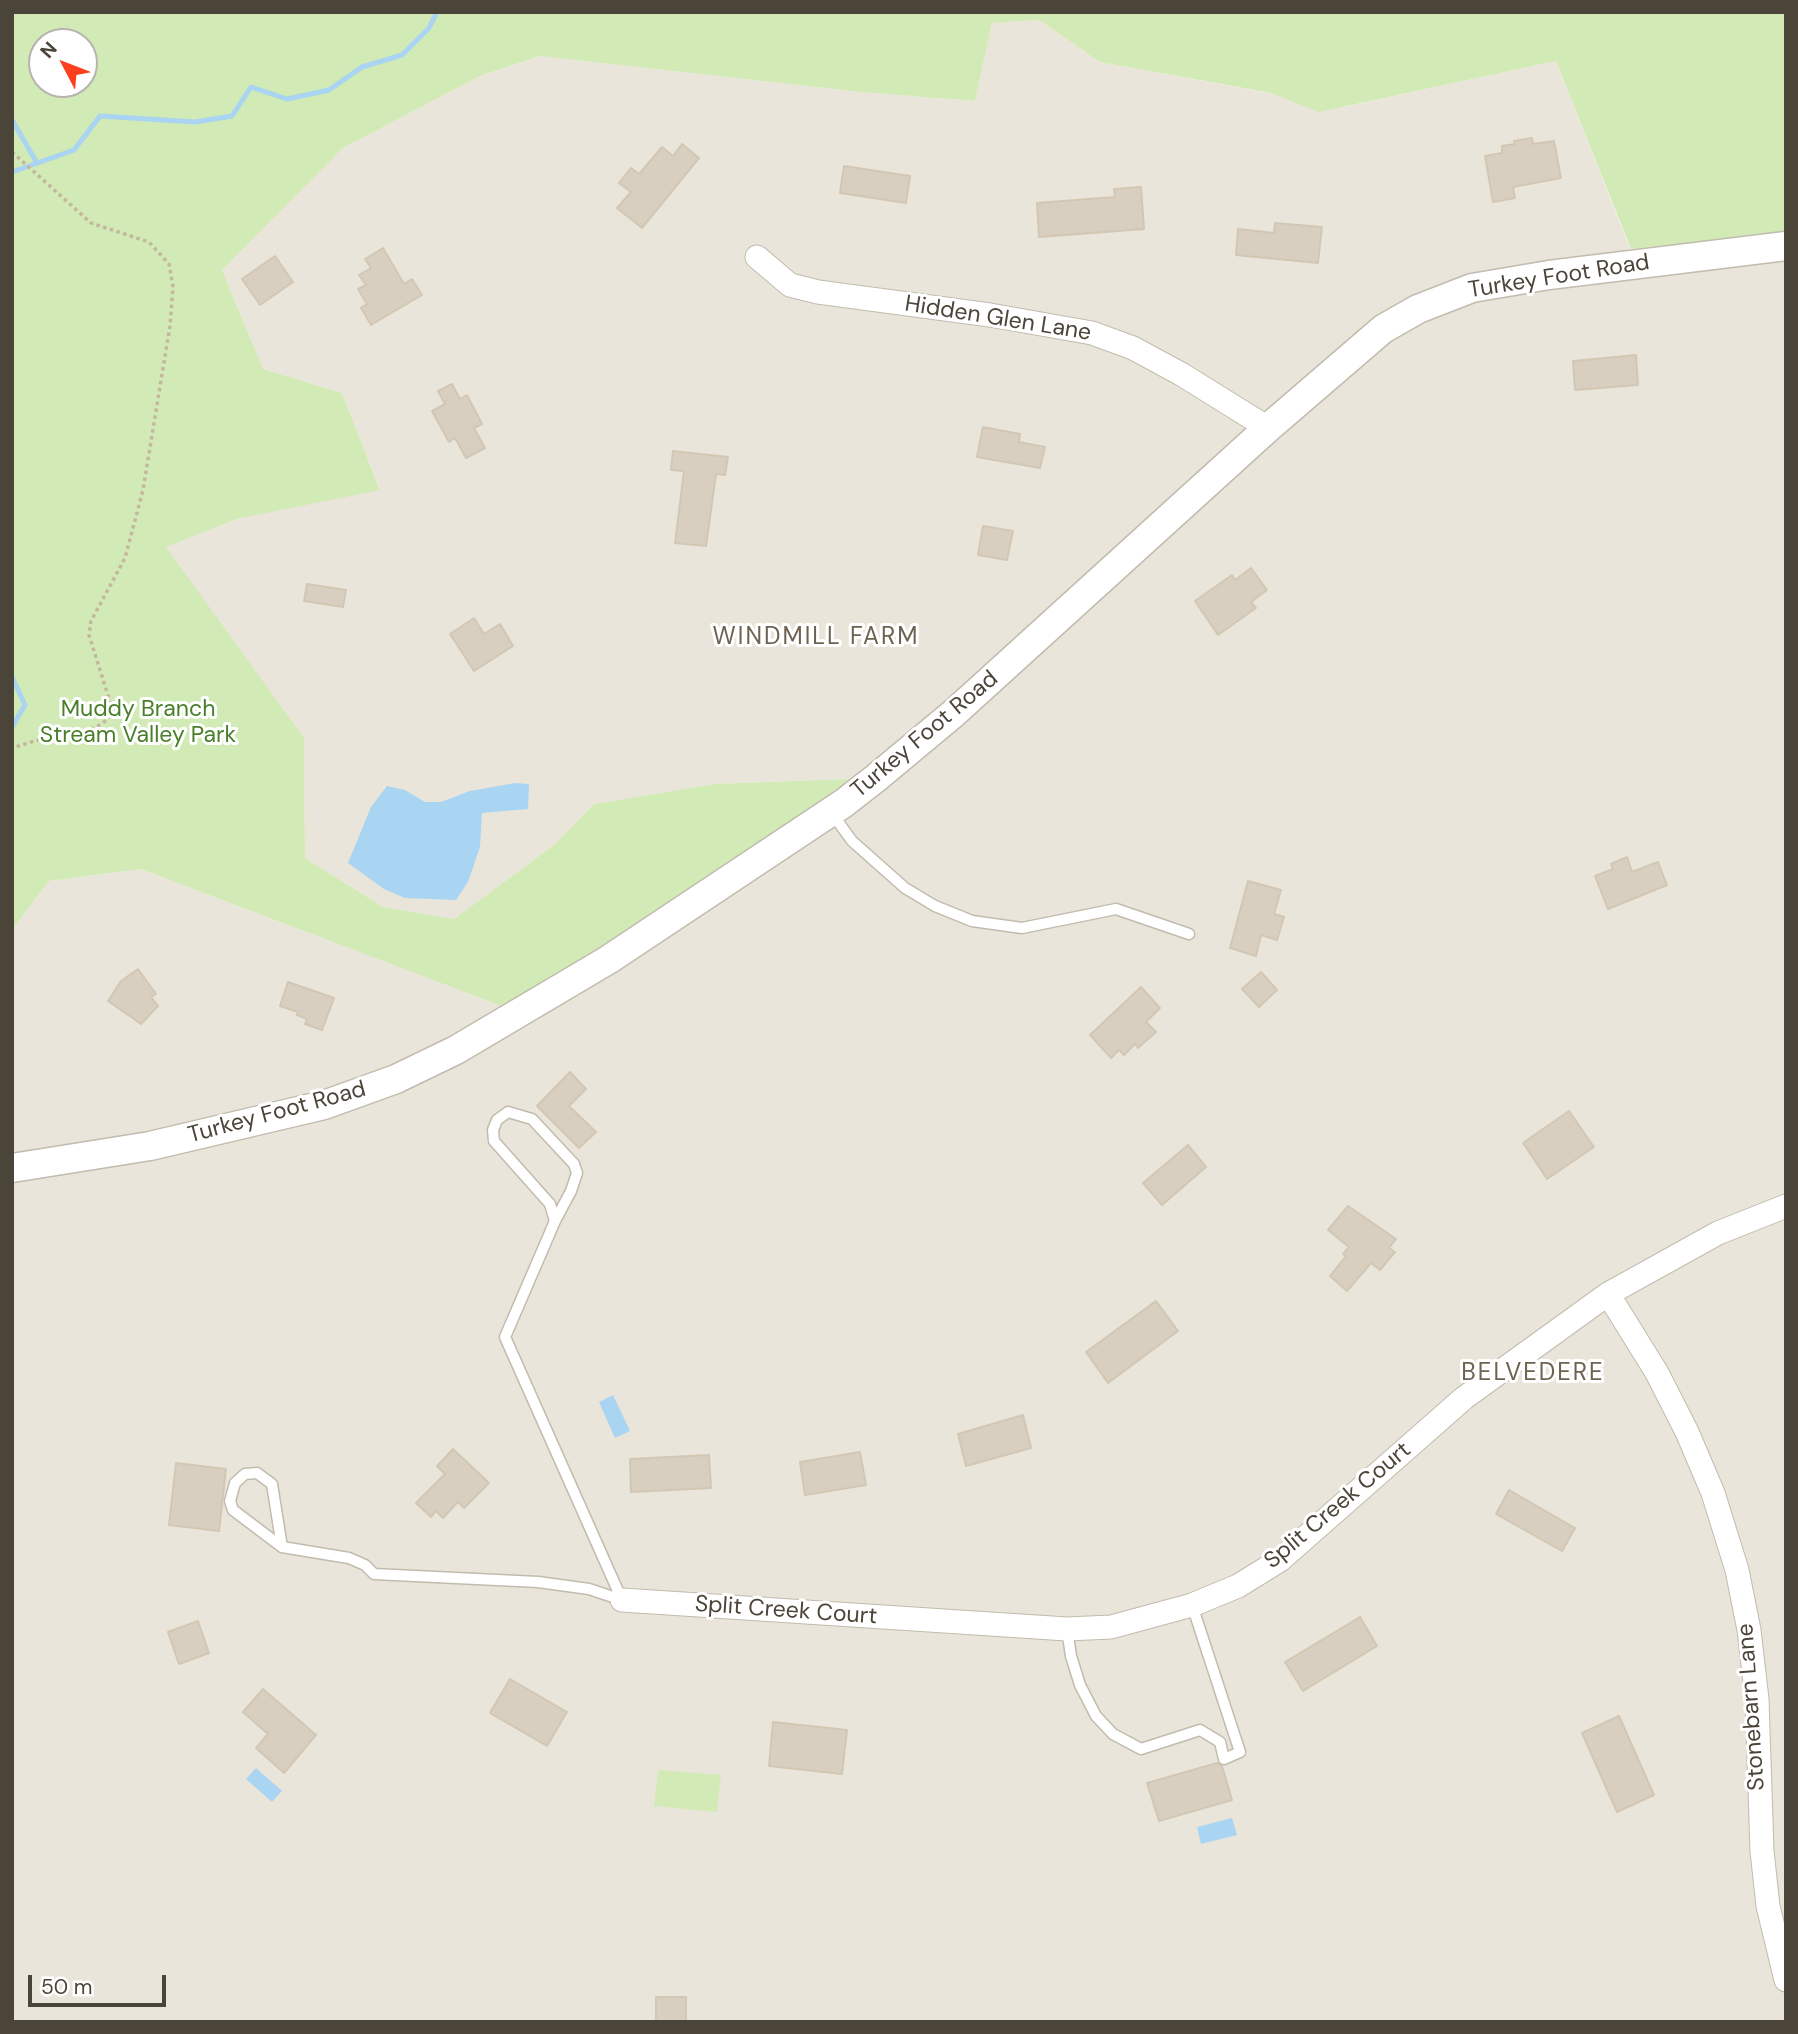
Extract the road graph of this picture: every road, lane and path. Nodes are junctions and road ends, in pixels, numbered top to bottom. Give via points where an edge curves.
1 (12, 152) edge
2 (1786, 246) edge
3 (757, 257) dead end
4 (1268, 428) junction
5 (12, 748) edge
6 (831, 812) junction
7 (1189, 934) dead end
8 (12, 1168) edge
9 (1786, 1206) edge
10 (555, 1221) junction
11 (1608, 1294) junction
12 (282, 1547) junction
13 (622, 1600) junction
14 (1192, 1605) junction
15 (1068, 1629) junction
16 (1786, 1980) edge

1 - 5 path via 91,223 149,242 169,264 173,287 143,490 125,558 91,621 89,635 111,705 109,717 76,736 41,739
2 - 4 street, Turkey Foot Road via 1635,262 1472,288 1418,309 1383,329
3 - 4 street, Hidden Glen Lane via 790,285 818,292 1092,333 1133,348
4 - 6 street, Turkey Foot Road via 954,713
6 - 7 lane via 852,841 905,888 972,921 1022,928 1116,909
6 - 8 street, Turkey Foot Road via 608,960 456,1050 396,1079 324,1105 150,1146
9 - 11 street, Split Creek Court via 1718,1233
10 - 10 lane via 550,1204 494,1141 497,1120 508,1112 532,1119 574,1164 571,1191
10 - 13 lane via 505,1337
11 - 14 street, Split Creek Court via 1464,1398 1280,1560 1238,1586
11 - 16 street, Stonebarn Lane via 1687,1432 1713,1493 1737,1570 1757,1699 1768,1906
12 - 12 lane via 272,1484 257,1473 245,1474 235,1483 230,1501 233,1510
12 - 13 lane via 349,1558 365,1564 374,1574 538,1582 589,1589
13 - 15 street, Split Creek Court
14 - 15 street, Split Creek Court via 1111,1627
14 - 15 lane via 1240,1752 1224,1759 1220,1742 1200,1730 1141,1749 1113,1734 1080,1685 1070,1656

